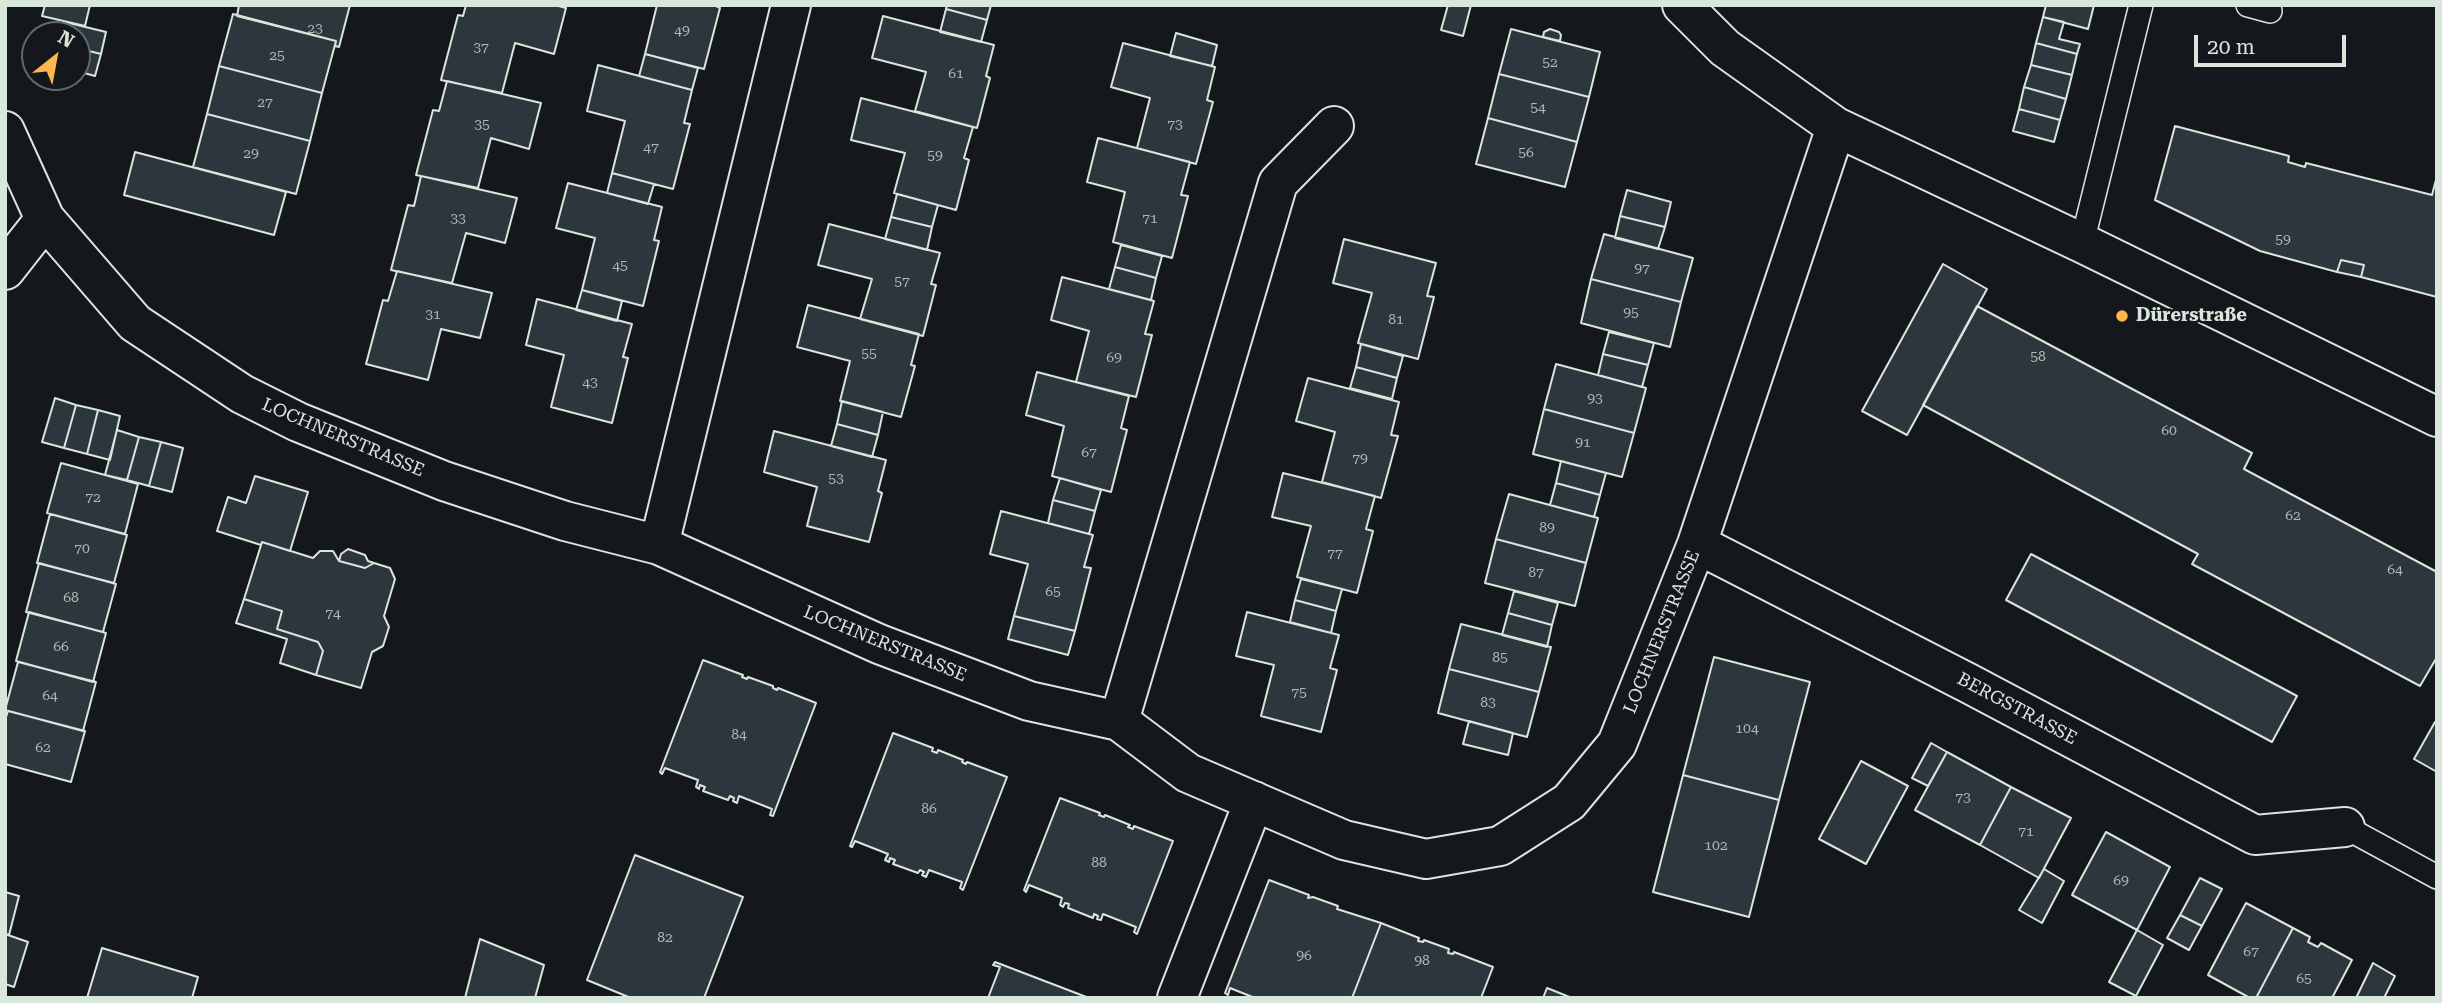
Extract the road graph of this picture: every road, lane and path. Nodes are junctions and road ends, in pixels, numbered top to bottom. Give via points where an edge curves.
1 (791, 5) edge
2 (1682, 5) edge
3 (2141, 5) edge
4 (2248, 5) edge
5 (2270, 11) dead end
6 (1334, 126) dead end
7 (1836, 127) junction
8 (5, 131) edge
9 (45, 219) junction
10 (2082, 243) junction
11 (5, 270) edge
12 (2437, 416) edge
13 (1697, 544) junction
14 (659, 545) junction
15 (1119, 721) junction
16 (1254, 801) junction
17 (2345, 827) joint
18 (2437, 877) edge
19 (1177, 998) edge

1 - 14 street
2 - 7 street via 1725,48
3 - 10 lane
4 - 5 lane
6 - 15 street via 1278,183
7 - 10 street
7 - 13 street, LOCHNERSTRASSE
8 - 9 street, LOCHNERSTRASSE
9 - 11 street
9 - 14 street, LOCHNERSTRASSE via 135,323 243,394 298,422 444,481 565,521
10 - 12 street
13 - 16 street, LOCHNERSTRASSE via 1617,744 1569,802 1500,846 1426,859 1344,840
13 - 17 street, BERGSTRASSE via 2255,835
14 - 15 street, LOCHNERSTRASSE via 879,644 1029,701
15 - 16 street, LOCHNERSTRASSE via 1188,773
16 - 19 street
17 - 18 lane

